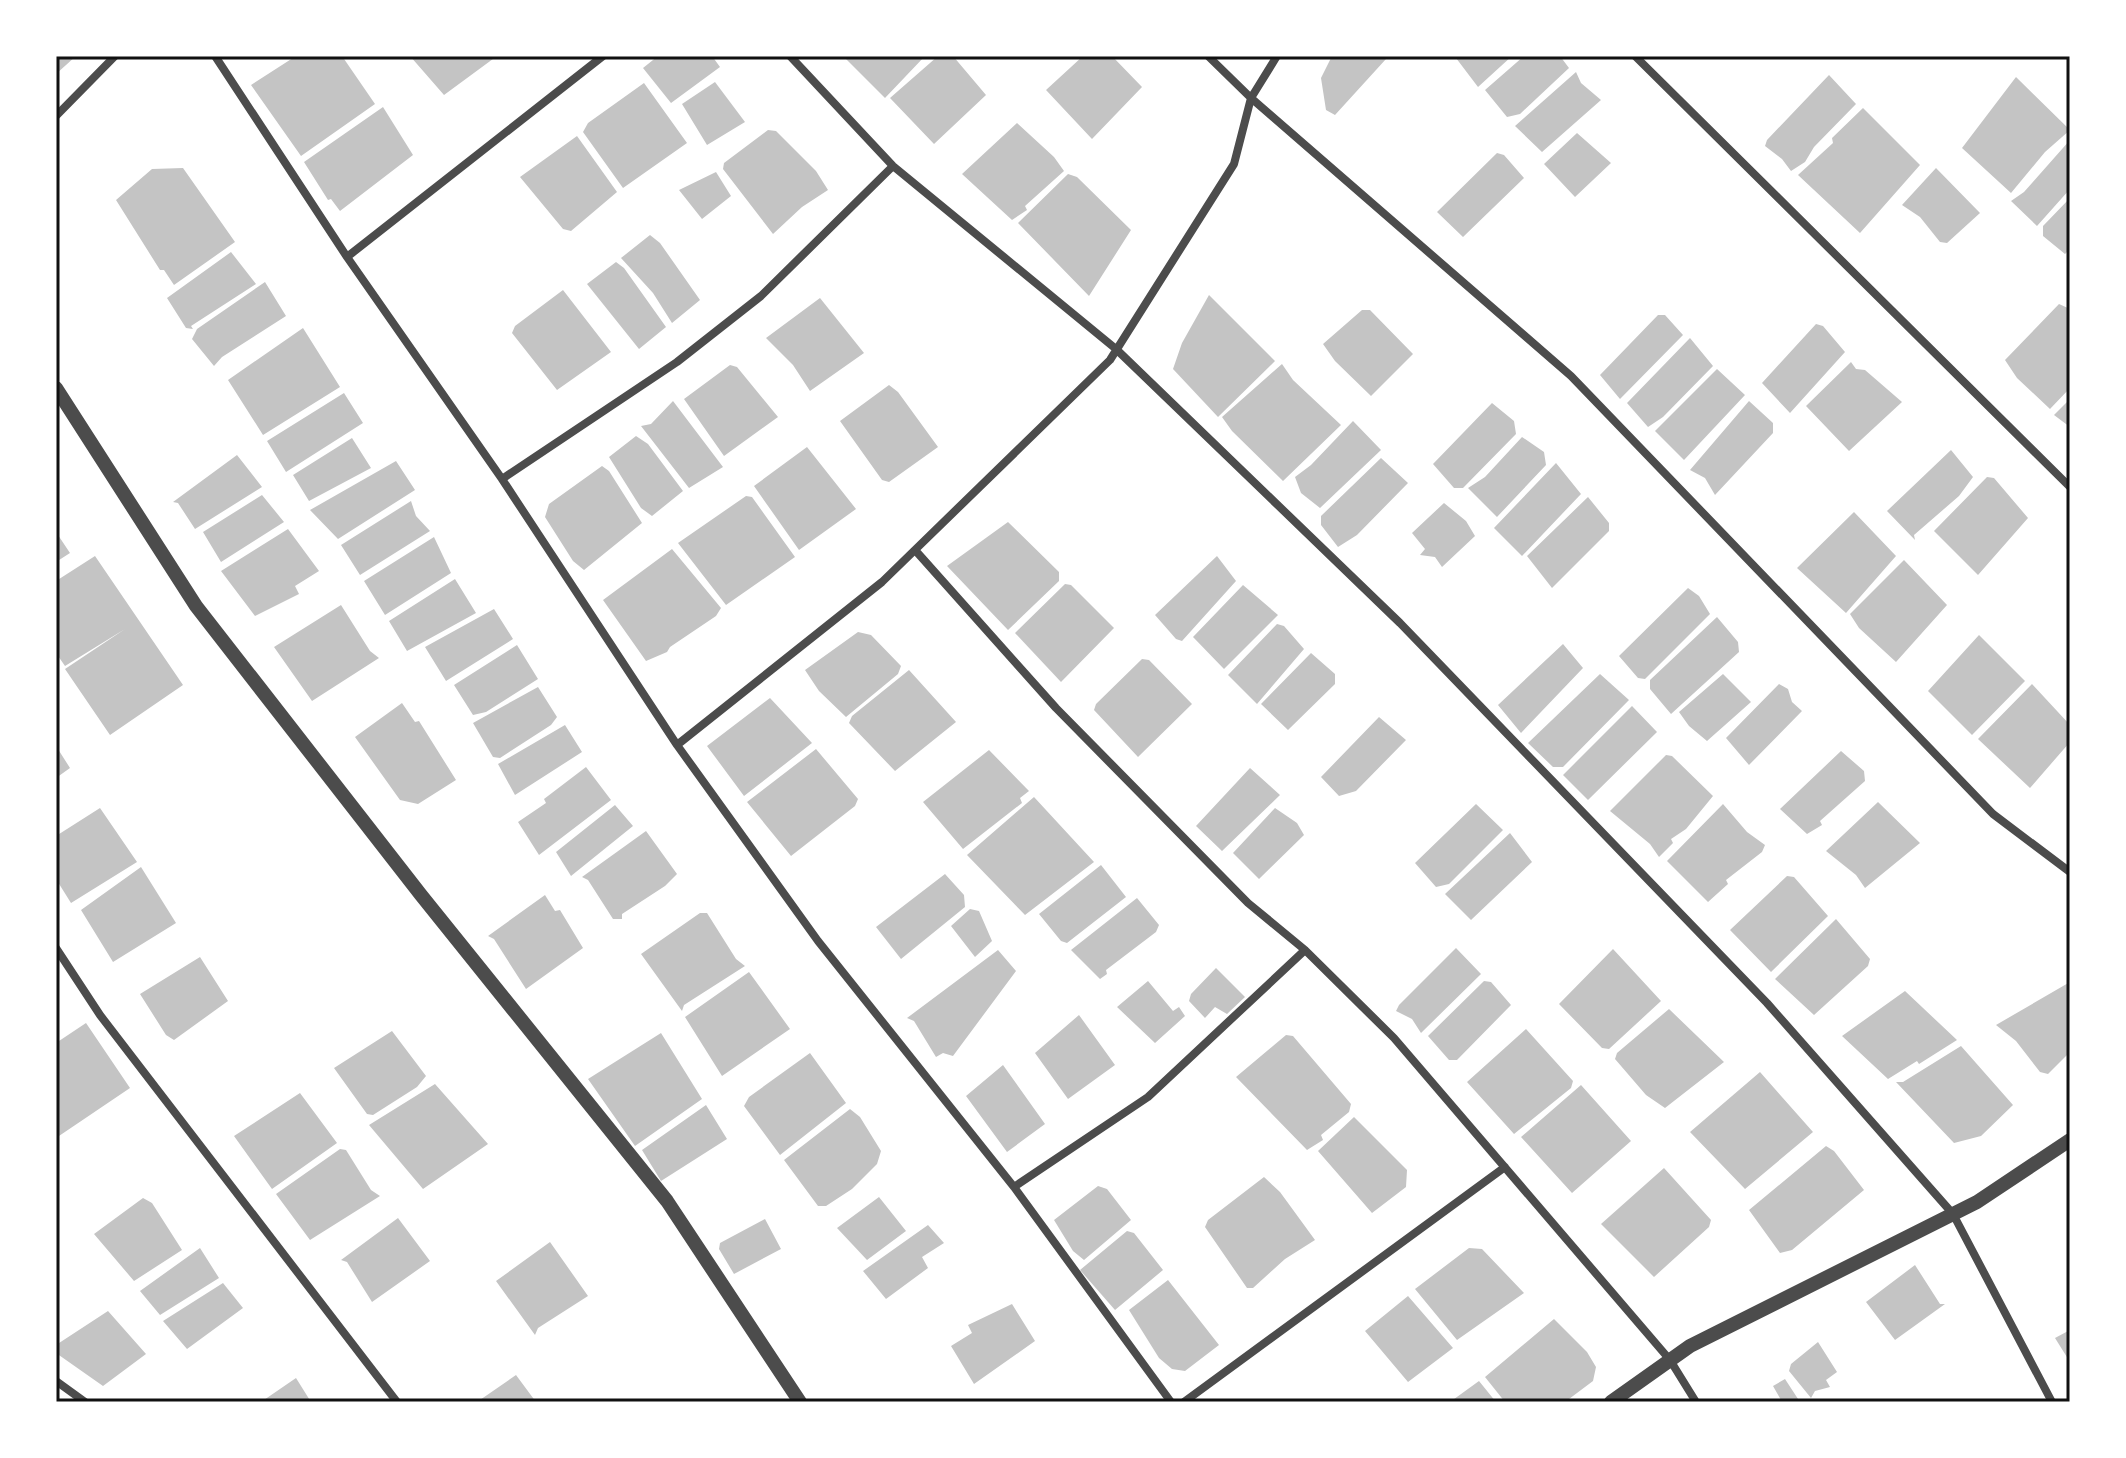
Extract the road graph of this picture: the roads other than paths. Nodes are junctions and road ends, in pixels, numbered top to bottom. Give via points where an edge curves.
1 (115, 56) edge
2 (215, 56) edge
3 (603, 56) edge
4 (790, 56) edge
5 (1208, 56) edge
6 (1277, 56) edge
7 (1635, 56) edge
8 (1251, 98) junction
9 (56, 116) edge
10 (893, 166) junction
11 (347, 257) junction
12 (1116, 349) junction
13 (56, 388) edge
14 (502, 479) junction
15 (2070, 487) edge
16 (915, 550) junction
17 (677, 745) junction
18 (2070, 872) edge
19 (56, 948) edge
20 (1305, 950) junction
21 (2070, 1140) edge
22 (1505, 1167) junction
23 (1014, 1187) junction
24 (1953, 1214) junction
25 (1670, 1360) junction
26 (56, 1381) edge
27 (85, 1402) edge
28 (397, 1402) edge
29 (800, 1402) edge
30 (1171, 1402) edge
31 (1184, 1402) edge
32 (1611, 1402) edge
33 (1696, 1402) edge
34 (2052, 1402) edge

1 - 9 street
2 - 11 street
3 - 11 street
4 - 10 street
5 - 8 street
6 - 8 street
7 - 15 street
8 - 12 street via 1234,164
8 - 18 street via 1571,376 1993,814
10 - 12 street
10 - 14 street via 761,296 677,362
11 - 14 street
12 - 16 street
12 - 24 street via 1421,646 1767,1003
13 - 29 street via 196,606 667,1201
14 - 17 street
16 - 17 street
16 - 20 street via 1056,708 1248,903
17 - 23 street via 818,941
19 - 28 street via 100,1015
20 - 22 street via 1394,1038
20 - 23 street via 1148,1097
21 - 24 street
22 - 25 street
22 - 31 street
23 - 30 street
24 - 25 street
24 - 34 street
25 - 32 street
25 - 33 street
26 - 27 street

